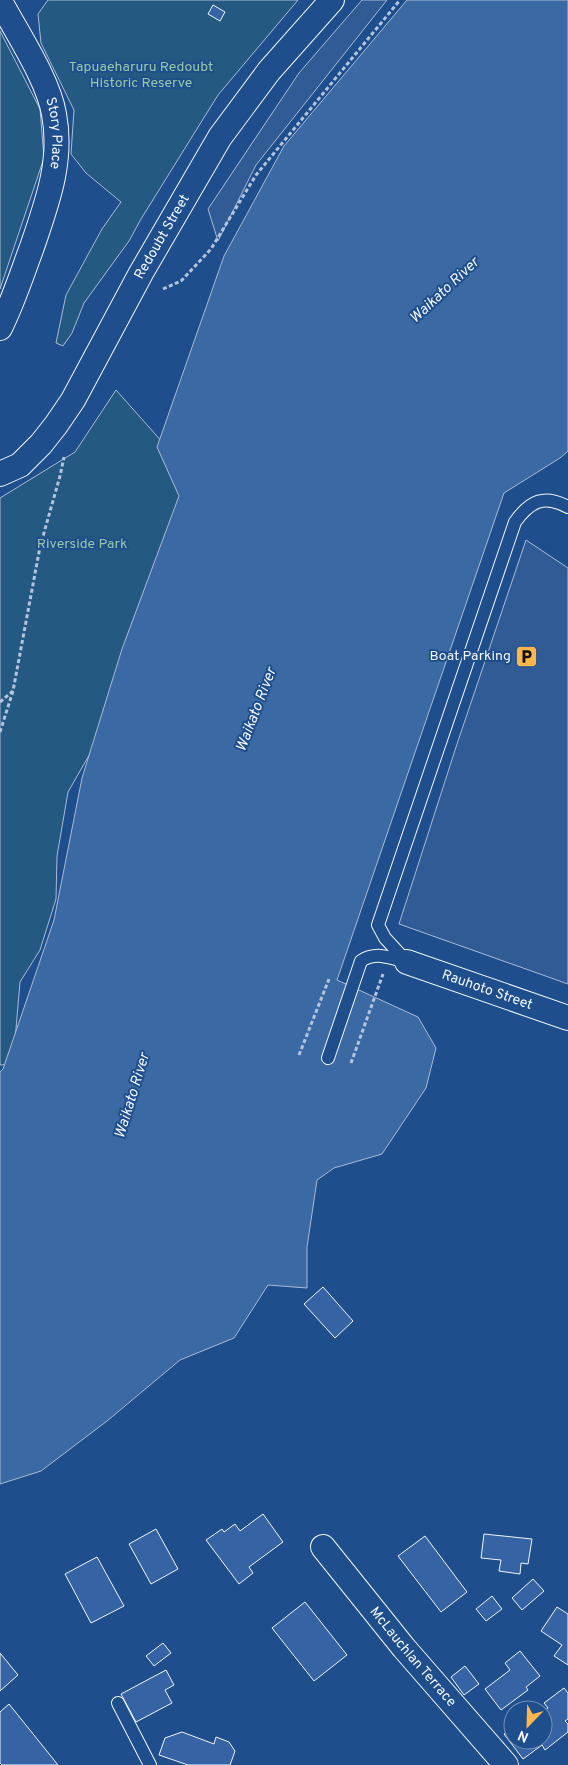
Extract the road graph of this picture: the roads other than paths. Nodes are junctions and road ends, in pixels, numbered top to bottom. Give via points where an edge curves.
1 (332, 0) edge
2 (0, 1) edge
3 (0, 328) edge
4 (0, 474) edge
5 (568, 507) edge
6 (407, 962) junction
7 (568, 1018) edge
8 (328, 1058) dead end
9 (323, 1547) dead end
10 (118, 1703) dead end
11 (150, 1765) edge
12 (506, 1765) edge

1 - 4 street, Redoubt Street via 270,71 220,137 56,425 20,465
2 - 3 street, Story Place via 48,92 54,113 57,149 44,210
5 - 6 lane via 550,501 535,502 515,522 378,925 385,938
6 - 7 street, Rauhoto Street
6 - 8 lane via 377,955 361,960
9 - 12 street, McLauchlan Terrace via 404,1648
10 - 11 lane

